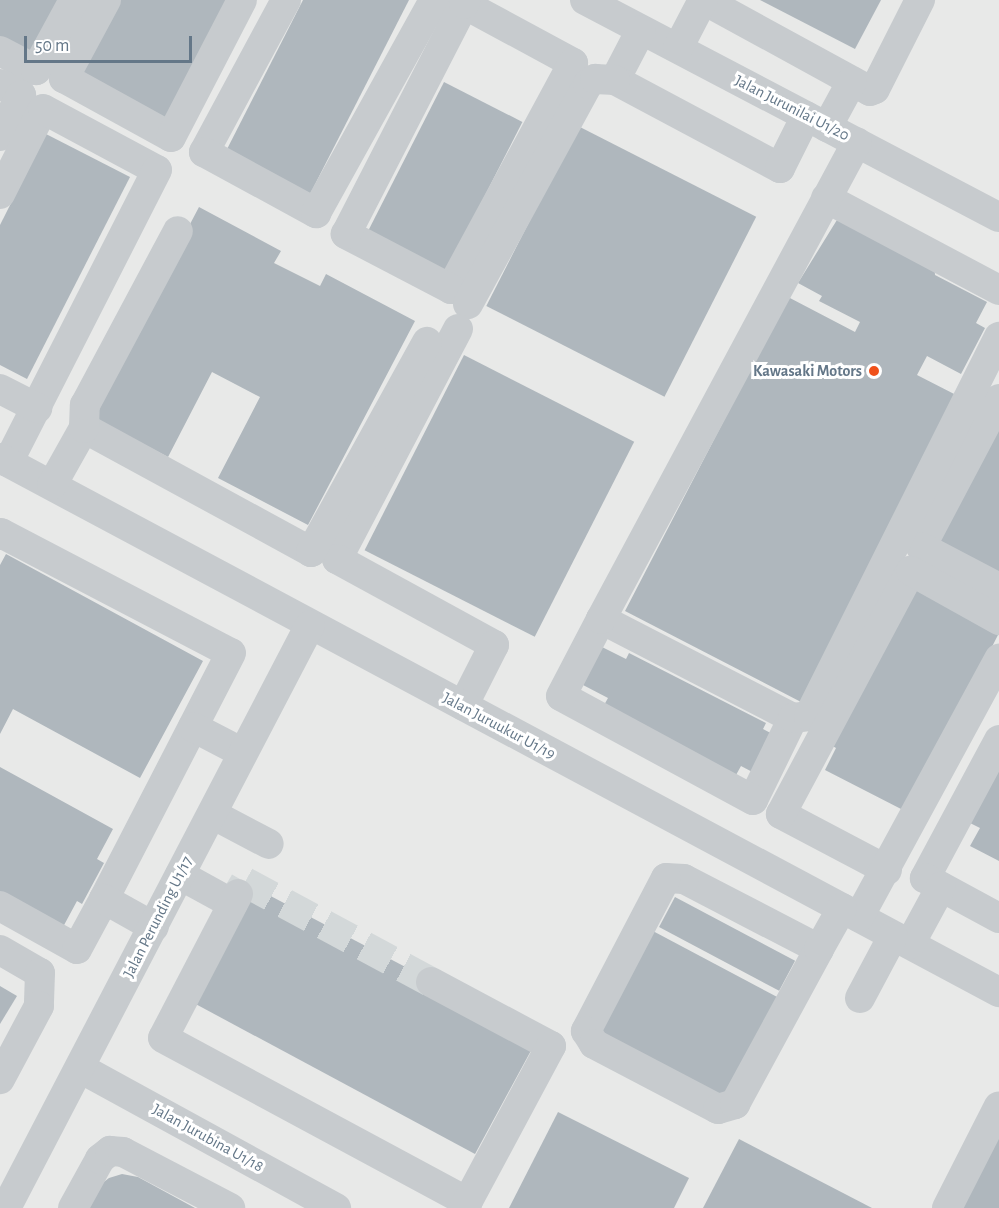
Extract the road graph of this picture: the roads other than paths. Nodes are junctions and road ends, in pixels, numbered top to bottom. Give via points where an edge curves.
1 (74, 0) edge
2 (106, 0) edge
3 (242, 0) edge
4 (286, 0) edge
5 (434, 0) edge
6 (704, 0) edge
7 (920, 0) edge
8 (465, 2) edge
9 (598, 3) edge
10 (641, 30) junction
11 (678, 48) junction
12 (0, 51) edge
13 (615, 80) junction
14 (852, 81) junction
15 (0, 84) edge
16 (817, 121) junction
17 (0, 136) edge
18 (857, 142) junction
19 (0, 194) edge
20 (826, 198) junction
21 (999, 217) edge
22 (178, 231) dead end
23 (999, 290) edge
24 (999, 337) edge
25 (427, 342) dead end
26 (0, 389) edge
27 (999, 399) edge
28 (37, 408) junction
29 (84, 428) junction
30 (4, 460) edge
31 (52, 485) junction
32 (0, 535) edge
33 (999, 588) edge
34 (601, 619) junction
35 (999, 620) edge
36 (310, 625) junction
37 (999, 659) edge
38 (463, 706) junction
39 (793, 718) junction
40 (193, 727) junction
41 (999, 740) edge
42 (243, 753) junction
43 (212, 814) junction
44 (268, 844) dead end
45 (887, 870) junction
46 (180, 875) junction
47 (941, 887) junction
48 (104, 899) junction
49 (0, 906) edge
50 (851, 913) junction
51 (999, 918) edge
52 (153, 927) junction
53 (902, 940) junction
54 (0, 950) edge
55 (819, 950) junction
56 (431, 982) tunnel mouth
57 (999, 992) edge
58 (860, 998) dead end
59 (80, 1068) junction
60 (0, 1079) edge
61 (999, 1106) edge
62 (466, 1205) edge
63 (6, 1208) edge
64 (73, 1208) edge
65 (230, 1208) edge
66 (336, 1208) edge
67 (947, 1208) edge

1 - 12 street via 36,70
2 - 3 street via 64,78 171,137
4 - 5 street via 204,152 316,213
6 - 11 street
6 - 14 street
7 - 14 street via 875,89 870,91
8 - 8 street via 573,63 451,289 346,234
9 - 10 street, Jalan Jurunilai U1/20
10 - 11 street, Jalan Jurunilai U1/20
10 - 13 street
11 - 16 street, Jalan Jurunilai U1/20
13 - 16 street via 780,168
13 - 38 street via 595,79 588,84 337,560 494,645
14 - 16 street
15 - 17 street via 21,95
16 - 18 street, Jalan Jurunilai U1/20
18 - 20 street
18 - 21 street, Jalan Jurunilai U1/20
19 - 28 street via 43,109 156,170
20 - 23 street
20 - 34 street
22 - 29 street via 85,405
24 - 39 street via 808,716
25 - 29 street via 311,552
26 - 28 street
27 - 33 street via 921,547
28 - 30 street
29 - 31 street
30 - 31 street, Jalan Juruukur U1/19
31 - 36 street, Jalan Juruukur U1/19
32 - 40 street via 231,653
34 - 39 street
34 - 39 street via 561,696 753,800
35 - 45 street via 911,571 781,814
36 - 38 street, Jalan Juruukur U1/19
36 - 42 street, Jalan Perunding U1/17
37 - 45 street
38 - 50 street, Jalan Juruukur U1/19
40 - 42 street
40 - 48 street
41 - 47 street via 925,878
42 - 43 street, Jalan Perunding U1/17
43 - 44 street
43 - 46 street, Jalan Perunding U1/17
45 - 50 street
46 - 52 street, Jalan Perunding U1/17
46 - 62 street via 236,899 163,1038
47 - 51 street
47 - 53 street
48 - 49 street via 77,949
48 - 52 street
50 - 53 street, Jalan Juruukur U1/19
50 - 55 street
52 - 59 street, Jalan Perunding U1/17
53 - 57 street, Jalan Juruukur U1/19
53 - 58 street
54 - 60 street via 40,973 39,1006
55 - 55 street via 735,1104 718,1109 594,1044 586,1032 666,878 684,879
56 - 62 street via 551,1046
59 - 63 street, Jalan Perunding U1/17
59 - 66 street, Jalan Jurubina U1/18
61 - 67 street
64 - 65 street via 100,1159 110,1151 123,1152

